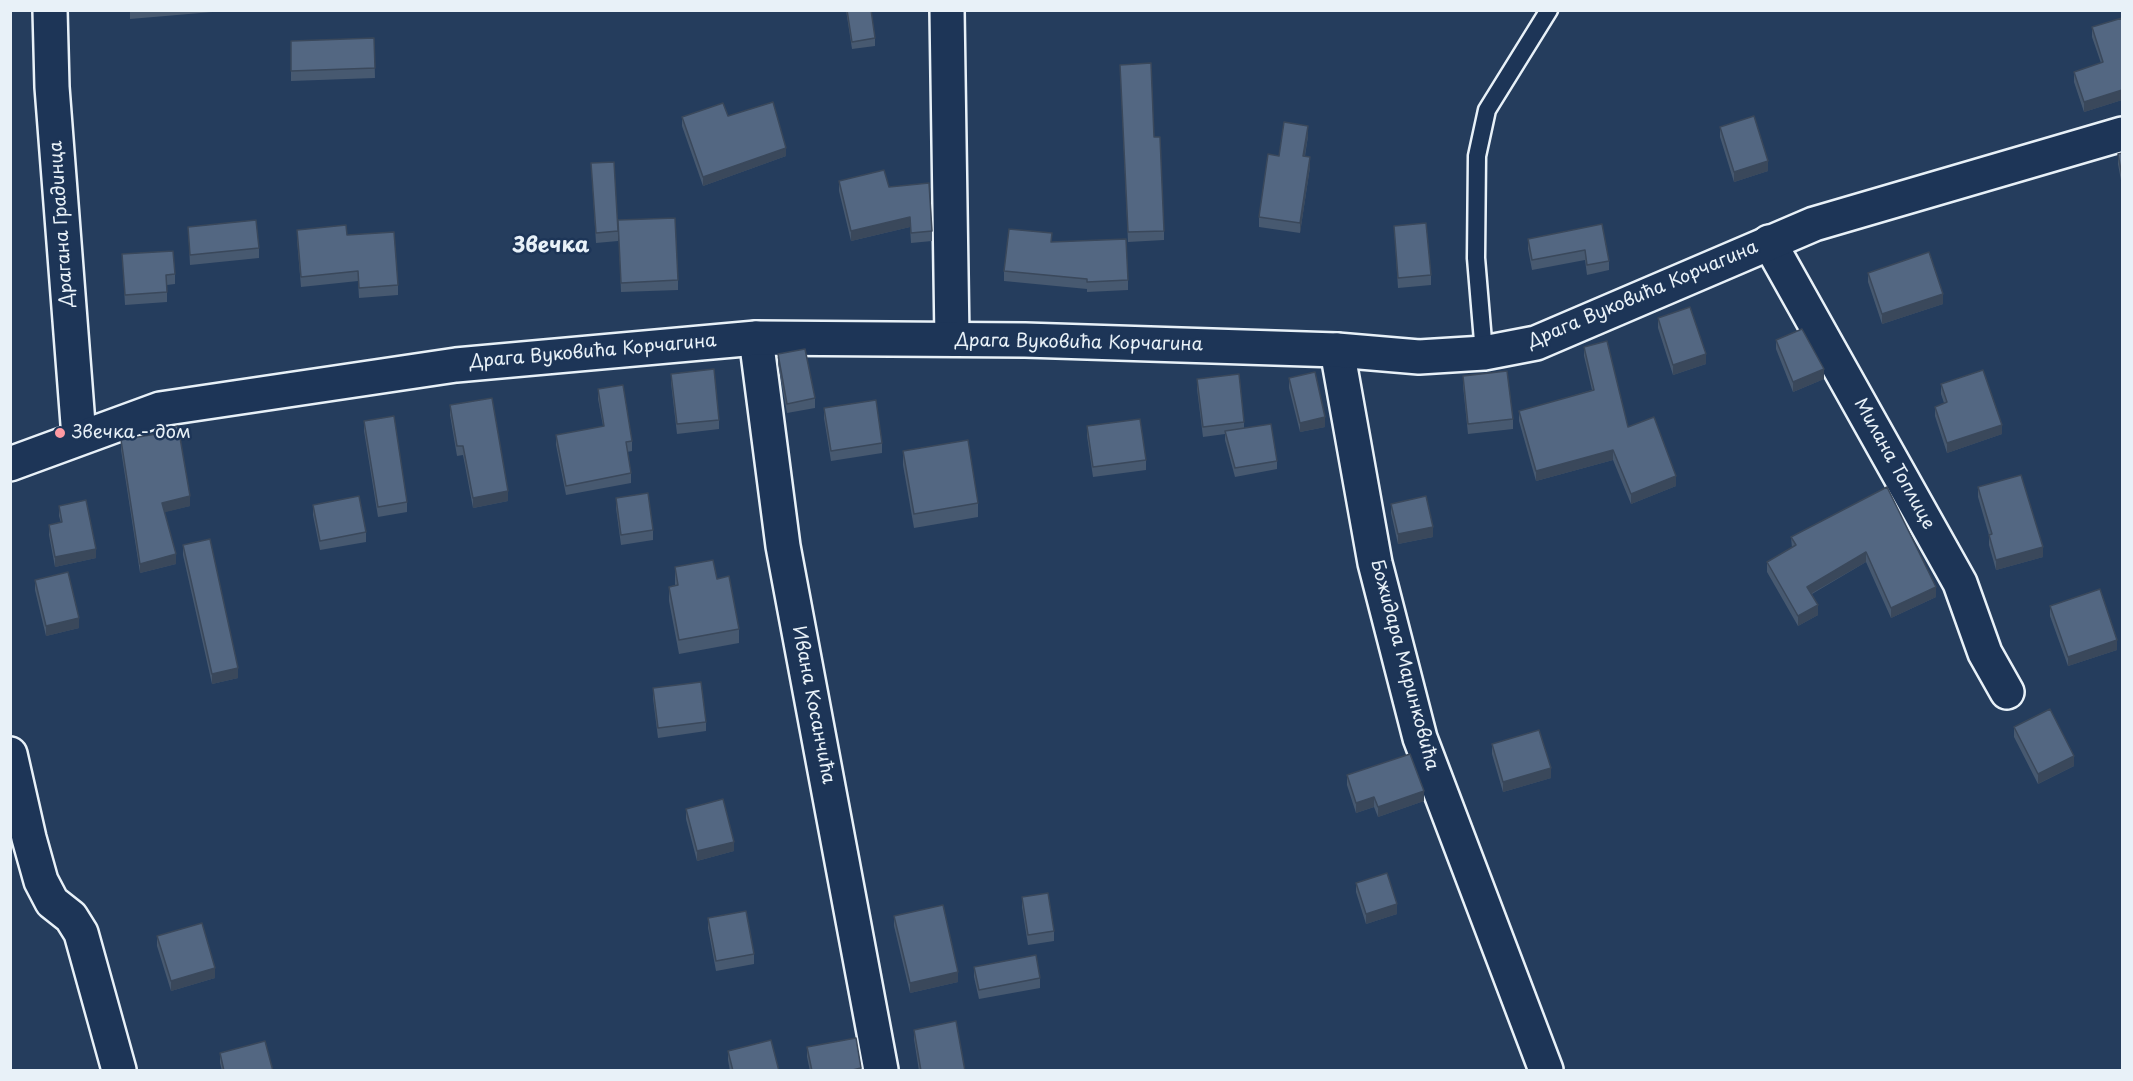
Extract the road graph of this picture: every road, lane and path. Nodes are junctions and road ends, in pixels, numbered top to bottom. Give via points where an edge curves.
1 (50, 10) edge
2 (947, 10) edge
3 (1549, 10) edge
4 (2122, 134) edge
5 (1769, 242) junction
6 (756, 338) junction
7 (952, 339) junction
8 (1337, 350) junction
9 (1484, 353) junction
10 (79, 437) junction
11 (10, 465) edge
12 (2007, 692) dead end
13 (10, 754) edge
14 (118, 1071) edge
15 (880, 1071) edge
16 (1545, 1071) edge

1 - 10 street, Драгана Градинца via 52,87
2 - 7 street
3 - 9 lane via 1487,110 1477,156 1476,258
4 - 5 street, Драга Вуковића Корчагина via 1814,224
5 - 9 street, Драга Вуковића Корчагина via 1536,343
5 - 12 street, Милана Топлице via 1960,583 1985,653
6 - 7 street, Драга Вуковића Корчагина
6 - 10 street, Драга Вуковића Корчагина via 445,366 160,409
6 - 15 street, Ивана Косанчића via 783,546
7 - 8 street, Драга Вуковића Корчагина
8 - 9 street, Драга Вуковића Корчагина via 1419,357
8 - 16 street, Божидара Маринковића via 1375,563 1420,738
10 - 11 street, Драга Вуковића Корчагина
13 - 14 street via 41,881 52,902 71,917 81,933

